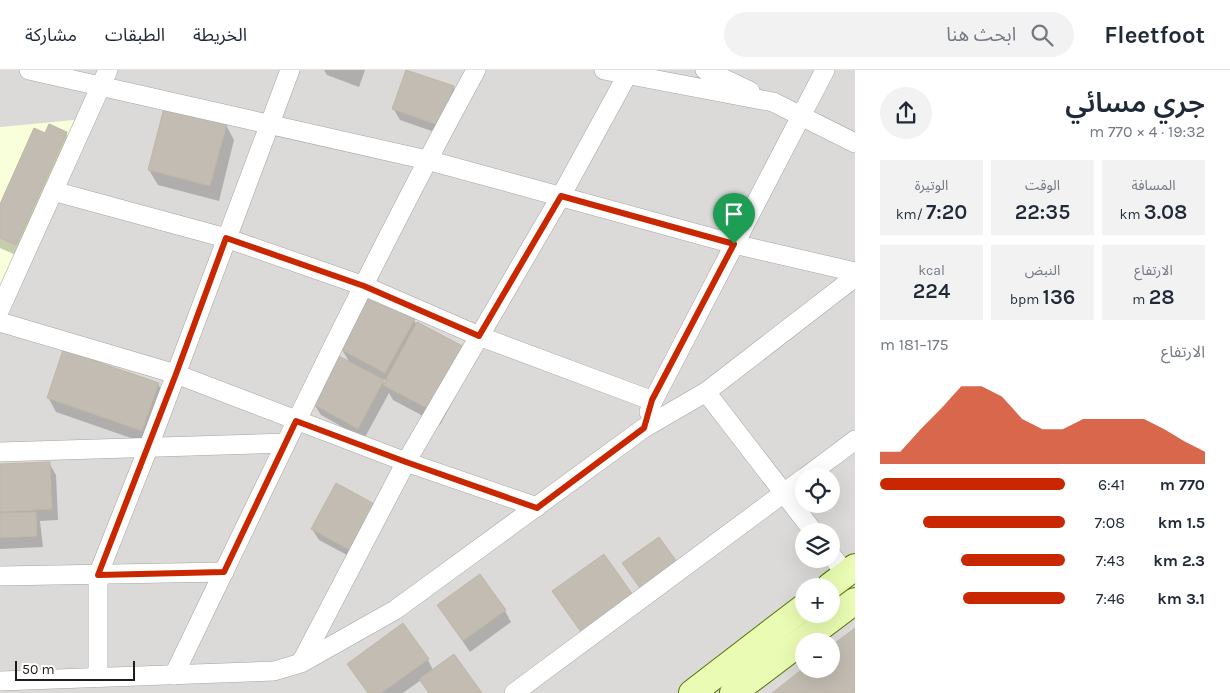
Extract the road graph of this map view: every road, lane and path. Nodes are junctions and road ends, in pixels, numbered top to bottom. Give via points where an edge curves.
1 (29, 70) edge
2 (290, 70) edge
3 (476, 70) edge
4 (604, 70) edge
5 (705, 70) edge
6 (825, 70) edge
7 (629, 72) edge
8 (104, 78) edge
9 (773, 102) junction
10 (800, 116) junction
11 (268, 125) junction
12 (855, 143) edge
13 (427, 160) junction
14 (53, 191) junction
15 (561, 196) junction
16 (226, 238) junction
17 (734, 244) junction
18 (855, 272) edge
19 (855, 278) edge
20 (364, 286) junction
21 (0, 309) edge
22 (0, 322) edge
23 (479, 336) junction
24 (176, 374) junction
25 (706, 392) junction
26 (652, 400) junction
27 (296, 421) junction
28 (644, 428) junction
29 (855, 440) edge
30 (286, 443) junction
31 (149, 446) junction
32 (0, 452) edge
33 (406, 462) junction
34 (817, 468) edge
35 (795, 485) edge
36 (784, 493) junction
37 (537, 508) junction
38 (807, 523) edge
39 (224, 572) junction
40 (98, 575) junction
41 (0, 576) edge
42 (855, 601) edge
43 (795, 614) edge
44 (301, 664) junction
45 (174, 675) junction
46 (98, 678) junction
47 (0, 681) edge
48 (136, 685) edge
49 (514, 693) edge
50 (692, 693) edge
51 (733, 693) edge

1 - 8 street
2 - 11 street
3 - 13 street
4 - 7 street
5 - 9 street
6 - 10 street
7 - 9 street
7 - 15 street
8 - 11 street
8 - 14 street
9 - 10 street
10 - 12 street
10 - 17 street
11 - 13 street
11 - 16 street
13 - 15 street
13 - 20 street
14 - 16 street
14 - 21 street
15 - 17 street
15 - 23 street
16 - 20 street
16 - 24 street
17 - 18 street
17 - 26 street
19 - 25 street
20 - 23 street
20 - 27 street
22 - 24 street
23 - 26 street
23 - 33 street
24 - 27 street
24 - 31 street
25 - 28 street
25 - 36 street
26 - 28 street
27 - 30 street
27 - 33 street
28 - 37 street
29 - 34 street
30 - 31 street
30 - 39 street
31 - 32 street
31 - 40 street
33 - 37 street
33 - 44 street
35 - 36 street
36 - 38 street
36 - 49 street
37 - 44 street via 395,610
39 - 40 street
39 - 45 street
40 - 41 street
40 - 46 street
42 - 51 street
43 - 50 street
44 - 45 street via 274,671
45 - 48 street
46 - 47 street
46 - 48 street

